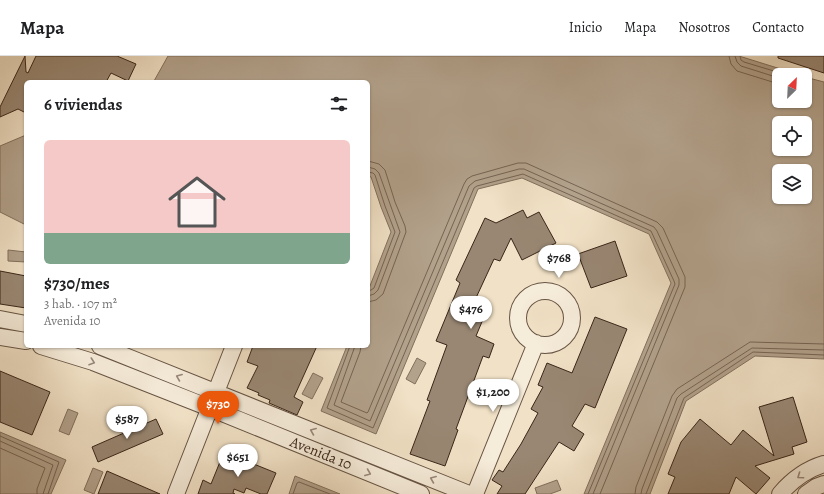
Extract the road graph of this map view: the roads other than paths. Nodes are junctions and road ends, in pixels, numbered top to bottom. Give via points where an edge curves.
1 (0, 319) edge
2 (24, 324) edge
3 (0, 337) edge
4 (24, 342) edge
5 (536, 343) dead end
6 (48, 348) edge
7 (105, 348) edge
8 (233, 348) edge
9 (216, 392) junction
10 (210, 408) junction
11 (343, 443) junction
12 (336, 460) junction
13 (824, 464) edge
14 (824, 484) edge
15 (176, 494) edge
16 (421, 494) edge
17 (469, 494) edge
18 (475, 494) edge
19 (780, 494) edge
20 (806, 494) edge

1 - 2 street
3 - 4 street
5 - 18 street
6 -> 10 street, Avenida 10 via 93,362
9 -> 7 street, Avenida 10
8 - 9 street
9 - 10 street
11 -> 9 street, Avenida 10
10 - 12 street, Avenida 10
10 - 15 street
11 - 12 street
17 -> 11 street, Avenida 10
12 -> 16 street, Avenida 10
13 -> 19 street via 800,475
14 - 20 street

